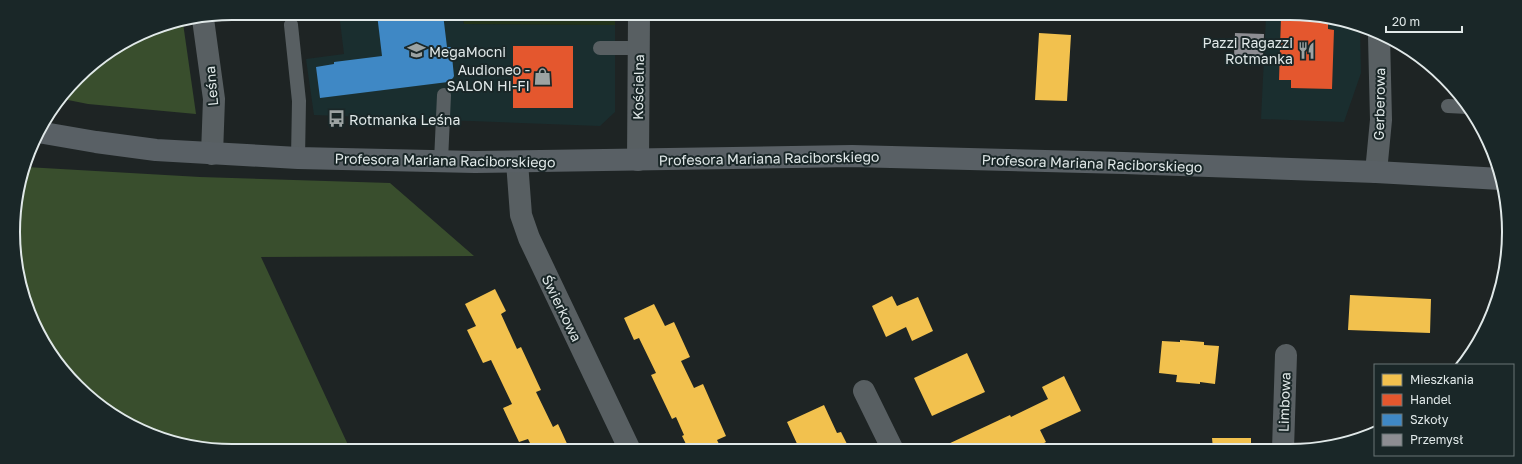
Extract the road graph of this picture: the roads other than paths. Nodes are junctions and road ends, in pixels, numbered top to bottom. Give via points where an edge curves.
1 (639, 20) edge
2 (203, 22) edge
3 (291, 25) dead end
4 (1379, 40) edge
5 (600, 48) dead end
6 (639, 48) junction
7 (444, 95) dead end
8 (1448, 106) dead end
9 (1460, 106) edge
10 (44, 133) edge
11 (212, 154) junction
12 (298, 158) junction
13 (638, 160) junction
14 (441, 161) junction
15 (517, 162) junction
16 (1376, 172) junction
17 (1495, 179) edge
18 (1286, 355) dead end
19 (864, 391) dead end
20 (628, 444) edge
21 (890, 444) edge
22 (1283, 444) edge

1 - 6 street, Kościelna
2 - 11 street, Leśna via 214,99
3 - 12 lane via 299,101
4 - 16 street, Gerberowa via 1381,120
5 - 6 lane
6 - 13 street, Kościelna
7 - 14 lane
8 - 9 lane
10 - 11 main road, Profesora Mariana Raciborskiego via 156,150
11 - 12 main road, Profesora Mariana Raciborskiego
12 - 14 main road, Profesora Mariana Raciborskiego
13 - 15 main road, Profesora Mariana Raciborskiego
13 - 16 main road, Profesora Mariana Raciborskiego via 852,156
14 - 15 main road, Profesora Mariana Raciborskiego
15 - 20 street, Świerkowa via 521,215 529,238
16 - 17 main road, Profesora Mariana Raciborskiego
18 - 22 street, Limbowa
19 - 21 street

